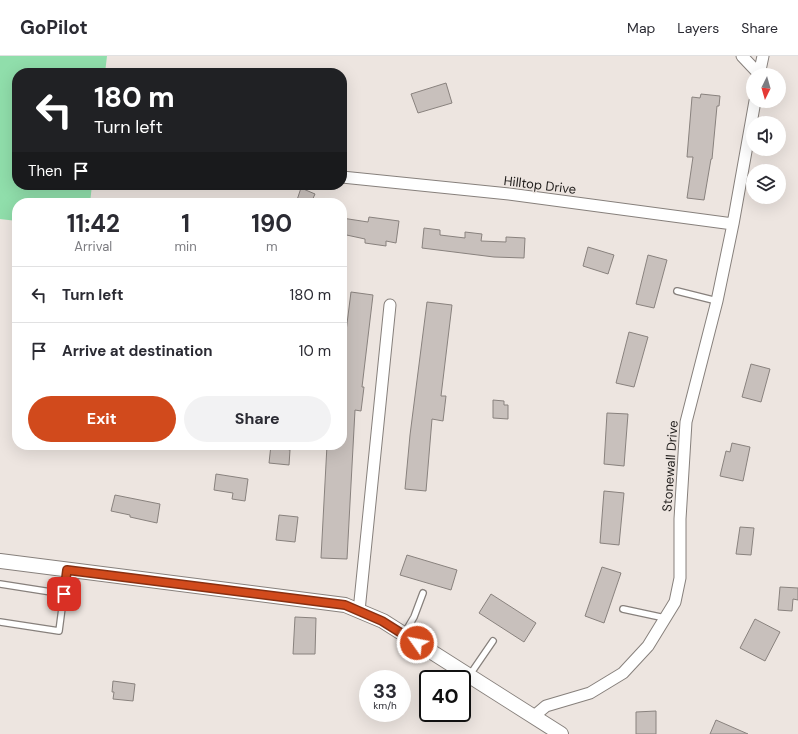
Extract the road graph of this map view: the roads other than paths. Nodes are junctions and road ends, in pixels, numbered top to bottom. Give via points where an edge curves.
1 (742, 56) edge
2 (762, 56) edge
3 (753, 68) edge
4 (760, 68) edge
5 (754, 108) edge
6 (347, 178) edge
7 (733, 224) junction
8 (677, 291) dead end
9 (717, 301) junction
10 (390, 305) dead end
11 (0, 561) edge
12 (67, 570) junction
13 (0, 584) edge
14 (423, 593) dead end
15 (64, 594) junction
16 (623, 609) dead end
17 (359, 611) junction
18 (665, 618) junction
19 (0, 622) edge
20 (404, 634) junction
21 (493, 641) dead end
22 (460, 670) edge
23 (471, 673) edge
24 (471, 677) edge
25 (533, 717) junction
26 (561, 734) edge

1 - 3 street
2 - 4 street
5 - 7 street, Stonewall Drive
6 - 7 street, Hilltop Drive via 509,194
7 - 9 street, Stonewall Drive
8 - 9 lane
9 - 18 street, Stonewall Drive via 686,422 680,519 680,578 675,602
10 - 17 street
11 - 12 street
12 - 15 lane
12 - 17 street via 345,605
13 - 15 lane
14 - 20 lane
15 - 19 lane via 59,631
16 - 18 lane
17 - 20 street
18 - 25 street, Stonewall Drive via 648,646 623,673 590,693 546,706
20 - 22 street
21 - 23 lane
24 - 25 street
25 - 26 street

